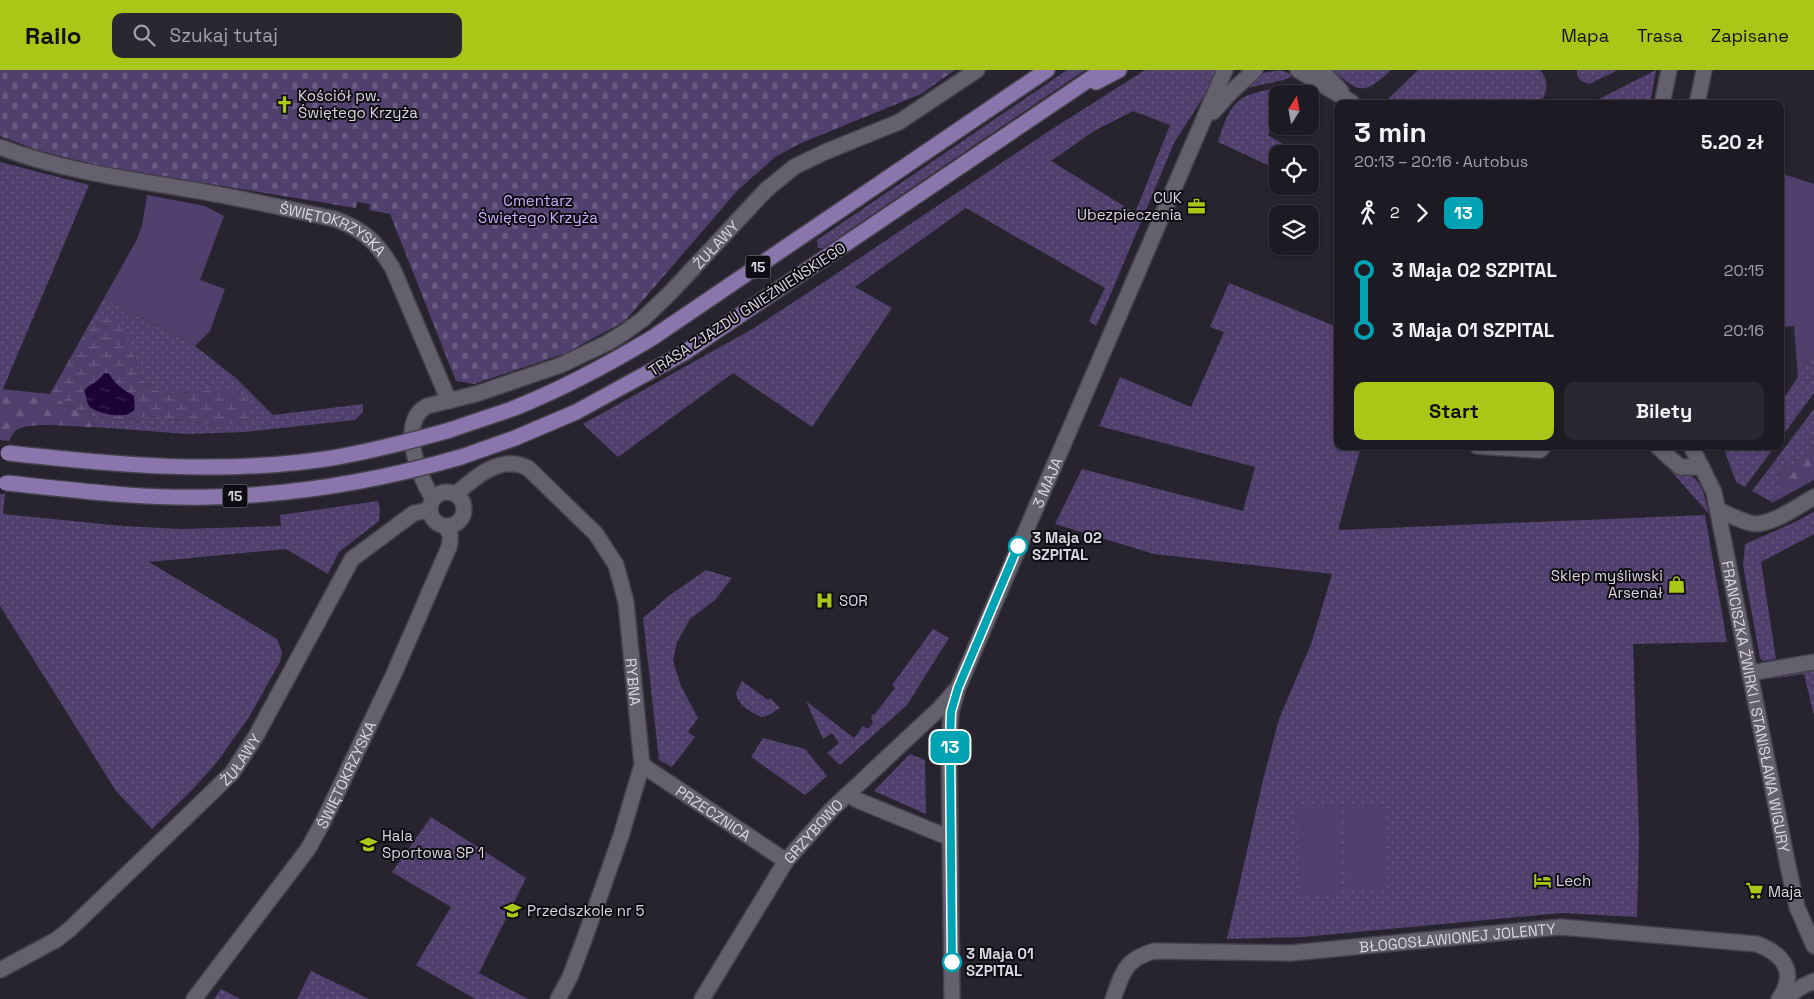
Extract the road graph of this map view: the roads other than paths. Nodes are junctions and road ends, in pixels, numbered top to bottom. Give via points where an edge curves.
1 (976, 70) edge
2 (1047, 70) edge
3 (1104, 70) edge
4 (1120, 70) edge
5 (1225, 70) edge
6 (1255, 70) edge
7 (1298, 70) edge
8 (1321, 70) edge
9 (1669, 70) edge
10 (1704, 70) edge
11 (1059, 100) junction
12 (1347, 100) edge
13 (1349, 100) edge
14 (1663, 100) edge
15 (1698, 100) edge
16 (1201, 127) junction
17 (0, 147) edge
18 (449, 401) junction
19 (1662, 450) edge
20 (1696, 452) edge
21 (4, 453) edge
22 (3, 483) edge
23 (1714, 492) junction
24 (456, 494) junction
25 (1814, 497) edge
26 (431, 505) junction
27 (1718, 510) junction
28 (445, 526) junction
29 (1814, 662) edge
30 (1750, 674) junction
31 (958, 688) junction
32 (642, 765) junction
33 (849, 794) junction
34 (950, 838) junction
35 (786, 861) junction
36 (1814, 946) edge
37 (0, 970) edge
38 (1814, 981) edge
39 (194, 999) edge
40 (558, 999) edge
41 (702, 999) edge
42 (952, 999) edge
43 (1113, 999) edge
44 (1779, 999) edge
45 (1784, 999) edge

1 - 18 street, ŻUŁAWY via 899,122 794,168 766,190 672,291 625,332 561,365
2 - 21 main road, TRASA ZJAZDU GNIEŹNIEŃSKIEGO / 15, bridge via 652,338 608,364 512,408 400,444 332,458 257,466 184,468
3 - 11 main road, TRASA ZJAZDU GNIEŹNIEŃSKIEGO / 15
4 - 11 main road
5 - 16 street, 3 MAJA
6 - 16 street, 3 MAJA
7 - 12 street
8 - 13 street
9 - 14 street
10 - 15 street
11 - 22 main road, TRASA ZJAZDU GNIEŹNIEŃSKIEGO / 15, bridge via 684,353 576,412 515,438 461,457 374,480 300,492 202,498
16 - 31 street, 3 MAJA
17 - 18 street, ŚWIĘTOKRZYSKA via 85,172 203,192 335,219 354,226 372,239 393,269
18 - 26 street via 420,410 411,428 414,453
19 - 20 street via 1680,467
20 - 23 street
20 - 23 street, FRANCISZKA ŻWIRKI I STANISŁAWA WIGURY
23 - 27 street, FRANCISZKA ŻWIRKI I STANISŁAWA WIGURY
24 - 26 street via 443,492
24 - 28 street via 463,502 462,517 455,524
24 - 32 street, RYBNA via 490,468 522,465 596,534 616,565 626,602
25 - 27 street via 1760,524 1752,524
26 - 28 street via 434,521
26 - 37 street, ŻUŁAWY via 414,513 352,559 256,736 232,773 70,930
27 - 30 street, FRANCISZKA ŻWIRKI I STANISŁAWA WIGURY
28 - 39 street, ŚWIĘTOKRZYSKA via 450,532 449,547 393,676 323,822 282,885
29 - 30 street
30 - 36 street, FRANCISZKA ŻWIRKI I STANISŁAWA WIGURY via 1788,866 1798,907
31 - 33 street, GRZYBOWO
31 - 34 street, 3 MAJA via 951,712
32 - 35 street, PRZECZNICA
32 - 40 street, RYBNA via 584,940
33 - 34 street
33 - 35 street, GRZYBOWO via 830,810
34 - 42 street, 3 MAJA
35 - 41 street, GRZYBOWO
38 - 45 street
43 - 44 street, BŁOGOSŁAWIONEJ JOLENTY via 1125,967 1139,956 1154,951 1290,953 1561,927 1757,944 1770,949 1784,962 1786,984

